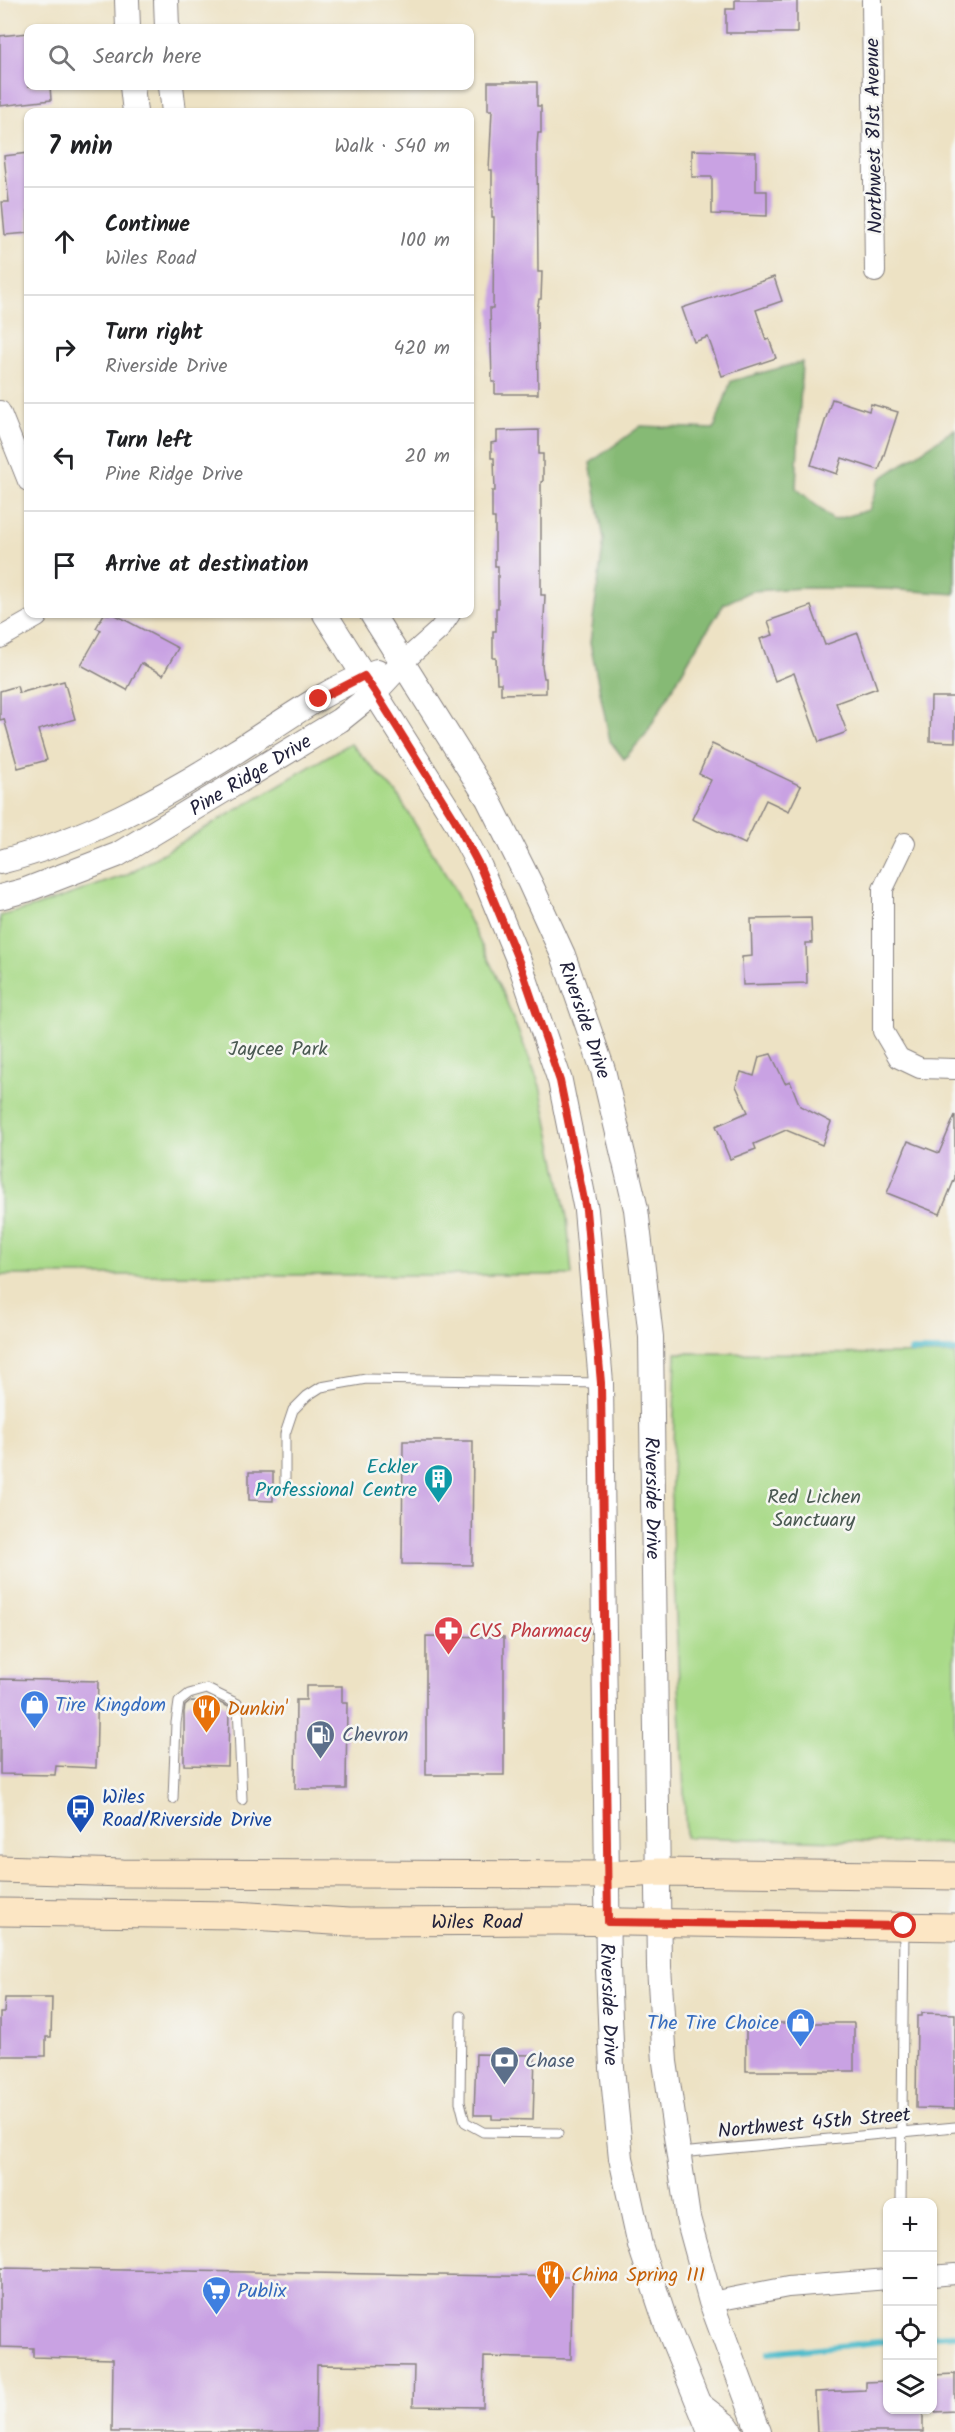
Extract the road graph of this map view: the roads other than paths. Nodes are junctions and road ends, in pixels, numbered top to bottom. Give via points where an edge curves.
1 (127, 0) edge
2 (166, 0) edge
3 (872, 0) edge
4 (128, 24) edge
5 (167, 24) edge
6 (132, 90) edge
7 (171, 90) edge
8 (135, 108) edge
9 (174, 108) edge
10 (875, 272) dead end
11 (0, 411) edge
12 (24, 471) edge
13 (35, 618) edge
14 (328, 618) edge
15 (374, 618) edge
16 (447, 618) edge
17 (0, 638) edge
18 (402, 663) junction
19 (370, 684) junction
20 (905, 843) dead end
21 (0, 862) edge
22 (0, 897) edge
23 (955, 1069) edge
24 (601, 1383) junction
25 (285, 1489) dead end
26 (173, 1799) dead end
27 (242, 1800) dead end
28 (0, 1869) edge
29 (659, 1872) junction
30 (607, 1875) junction
31 (955, 1876) edge
32 (0, 1911) edge
33 (608, 1922) junction
34 (659, 1923) junction
35 (904, 1926) junction
36 (955, 1927) edge
37 (461, 2016) dead end
38 (955, 2127) edge
39 (902, 2132) junction
40 (558, 2133) dead end
41 (677, 2154) junction
42 (901, 2198) edge
43 (955, 2274) edge
44 (937, 2276) edge
45 (883, 2279) edge
46 (711, 2302) junction
47 (699, 2403) junction
48 (710, 2432) edge
49 (731, 2432) edge
50 (759, 2432) edge

1 - 4 street
2 - 5 street
3 - 10 street, Northwest 81st Avenue
6 - 8 street
7 - 9 street
11 - 12 street
13 - 17 street
14 - 19 street, Riverside Drive
15 - 18 street, Riverside Drive
16 - 18 street
18 - 19 street, Pine Ridge Drive
18 - 29 street, Riverside Drive via 488,799 562,955 603,1070 636,1209 651,1337
19 - 21 street, Pine Ridge Drive via 319,699 174,791 130,814
19 - 22 street, Pine Ridge Drive via 340,720 117,855
19 - 24 street, Riverside Drive via 480,867 520,964 560,1081 586,1210
20 - 23 street via 883,889 883,1031 899,1058 920,1068
24 - 25 lane via 366,1379 321,1387 293,1410 285,1434
24 - 30 street, Riverside Drive
26 - 27 lane via 179,1701 207,1689 238,1704
28 - 30 main road
29 - 30 main road
29 - 31 main road
29 - 34 street, Riverside Drive
30 - 33 street, Riverside Drive
32 - 33 main road, Wiles Road via 236,1915 349,1922
33 - 34 main road, Wiles Road
33 - 47 street, Riverside Drive via 612,2068 621,2158 640,2245
34 - 35 main road, Wiles Road
34 - 41 street, Riverside Drive via 665,2062
35 - 36 main road, Wiles Road
35 - 39 lane
37 - 40 lane via 460,2102 465,2122 483,2132
38 - 39 lane, Northwest 45th Street
39 - 41 lane, Northwest 45th Street
39 - 42 lane
41 - 46 street, Riverside Drive via 688,2218
43 - 44 street
45 - 46 street via 788,2287
46 - 50 street, Riverside Drive
47 - 48 street, Riverside Drive
47 - 49 street

